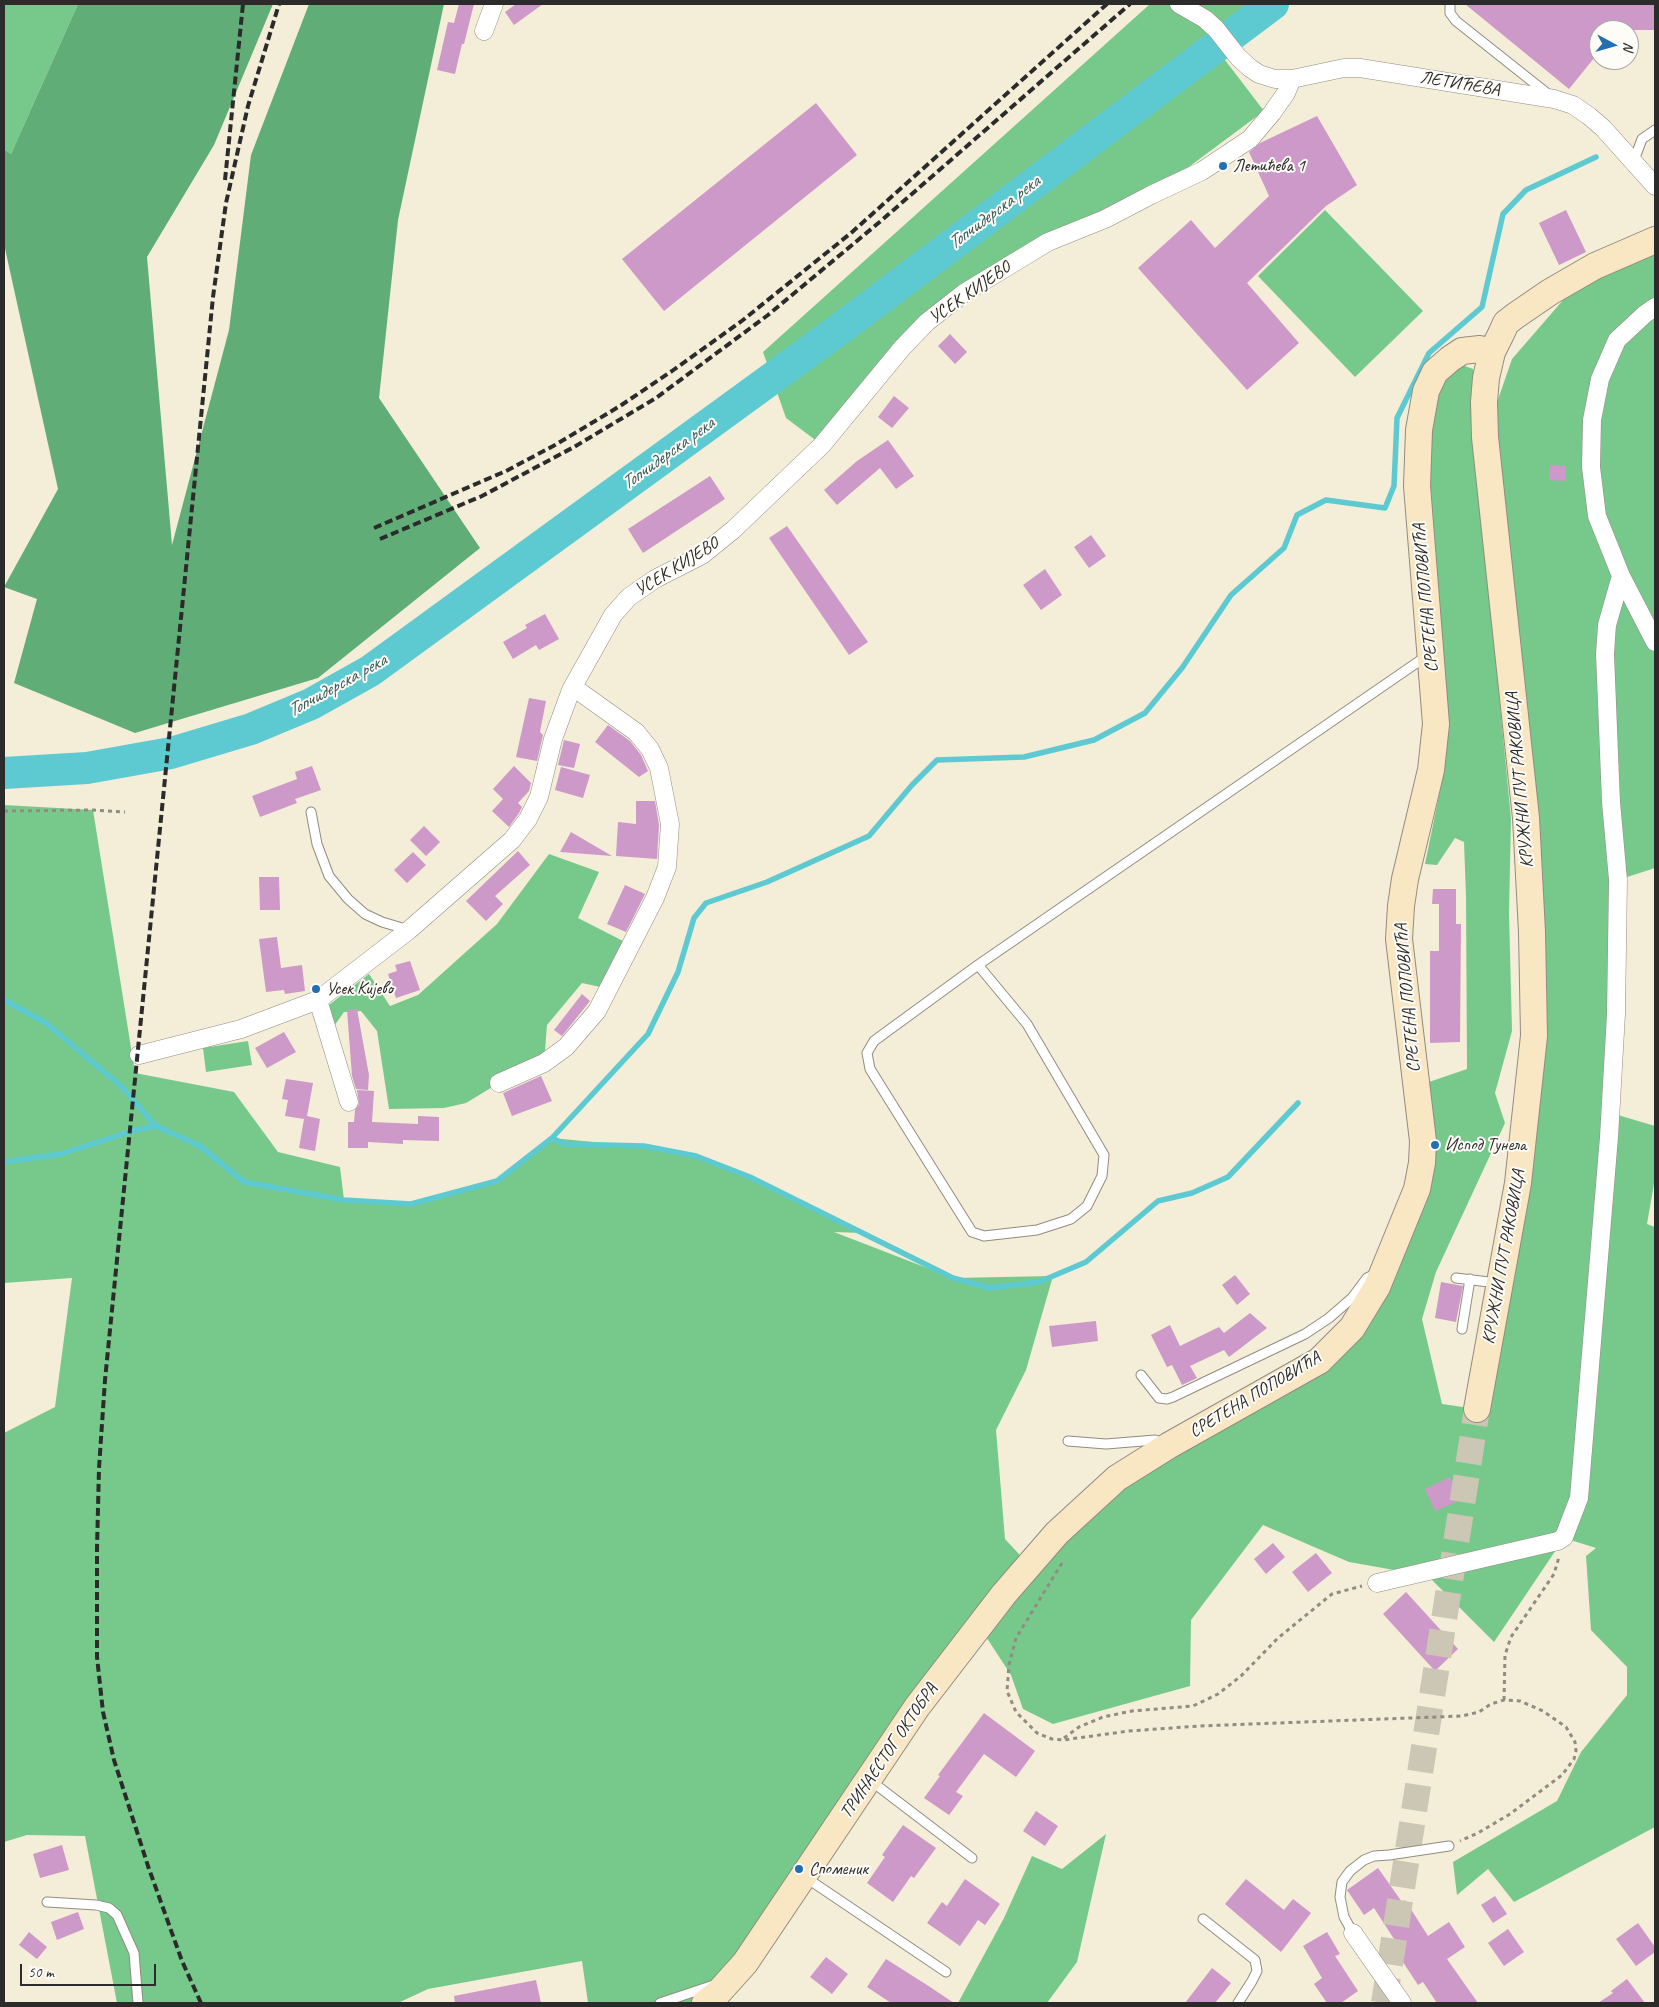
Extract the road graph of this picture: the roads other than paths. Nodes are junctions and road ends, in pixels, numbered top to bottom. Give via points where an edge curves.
1 (494, 4) edge
2 (1180, 4) edge
3 (1450, 4) edge
4 (484, 31) dead end
5 (1292, 79) junction
6 (1554, 99) junction
7 (1655, 130) edge
8 (1633, 163) junction
9 (1655, 186) edge
10 (1655, 240) edge
11 (1655, 307) edge
12 (1492, 352) junction
13 (1621, 576) junction
14 (1655, 642) edge
15 (1430, 654) junction
16 (573, 687) junction
17 (311, 812) dead end
18 (409, 930) junction
19 (978, 964) junction
20 (318, 1000) junction
21 (139, 1055) dead end
22 (499, 1083) dead end
23 (348, 1102) dead end
24 (1384, 1270) junction
25 (1456, 1278) dead end
26 (1470, 1279) junction
27 (1500, 1284) junction
28 (1462, 1329) dead end
29 (1142, 1375) dead end
30 (1477, 1409) tunnel mouth
31 (1068, 1441) dead end
32 (1168, 1446) junction
33 (1085, 1507) joint
34 (1377, 1583) road end
35 (869, 1779) junction
36 (1449, 1846) road end
37 (972, 1858) dead end
38 (804, 1876) junction
39 (47, 1902) dead end
40 (1203, 1919) dead end
41 (1353, 1933) joint
42 (946, 1972) dead end
43 (730, 1979) junction
44 (138, 2003) edge
45 (660, 2003) edge
46 (705, 2003) edge
47 (1238, 2003) edge
48 (1402, 2003) edge

1 - 4 street
2 - 5 street, ЛЕТИЋЕВА via 1216,29 1250,68 1275,79
3 - 6 lane via 1450,13 1456,21
5 - 6 street, ЛЕТИЋЕВА via 1344,68 1360,68
5 - 16 street, УСЕК КИЈЕВО via 1286,93 1250,139 1202,171 1105,219 1048,242 964,293 927,322 822,445 733,530 702,555 655,579 629,597 613,615
6 - 8 street, ЛЕТИЋЕВА via 1573,105 1589,116
7 - 8 lane via 1642,139
8 - 9 street, ЛЕТИЋЕВА
10 - 12 street, КРУЖНИ ПУТ РАКОВИЦА via 1595,266 1515,316 1506,323
11 - 13 street via 1617,340 1600,379 1592,420 1591,467 1597,516
12 - 15 street, СРЕТЕНА ПОПОВИЋА via 1472,349 1450,358 1435,372 1426,391 1418,430 1417,486
12 - 27 street, КРУЖНИ ПУТ РАКОВИЦА via 1486,378 1484,437 1526,818 1534,1027 1518,1183
13 - 14 street
13 - 34 street via 1607,625 1605,654 1610,802 1618,880 1616,1014 1610,1129 1579,1498 1564,1537 1550,1544
15 - 19 lane
15 - 24 street, СРЕТЕНА ПОПОВИЋА via 1435,738 1431,770 1405,879 1399,939 1423,1141 1422,1163 1417,1189
16 - 18 street, УСЕК КИЈЕВО via 553,739 539,797 528,819 512,840
16 - 22 street via 636,732 650,749 659,768 668,816 667,867 655,898 597,1011 566,1047 544,1064
17 - 18 lane via 317,844 329,876 348,899 365,914
18 - 20 street, УСЕК КИЈЕВО
19 - 19 lane via 874,1041 867,1053 870,1069 972,1232 984,1236 1038,1230 1071,1219 1087,1206 1102,1176 1104,1155 1027,1024
20 - 21 street, УСЕК КИЈЕВО via 241,1029
20 - 23 street
24 - 29 lane via 1367,1278 1352,1298 1305,1334 1173,1397 1159,1398
24 - 32 street, СРЕТЕНА ПОПОВИЋА via 1352,1328 1319,1361
25 - 26 lane
26 - 27 lane
26 - 28 lane
27 - 30 street, КРУЖНИ ПУТ РАКОВИЦА
31 - 32 lane via 1106,1444 1155,1440
32 - 33 street, СРЕТЕНА ПОПОВИЋА via 1117,1478
33 - 35 street, ТРИНАЕСТОГ ОКТОБРА via 1004,1594 917,1707
35 - 37 lane
35 - 38 street, ТРИНАЕСТОГ ОКТОБРА
36 - 41 lane via 1374,1856 1350,1871 1342,1882 1340,1897 1344,1917
38 - 42 lane
38 - 43 street, ТРИНАЕСТОГ ОКТОБРА
39 - 44 lane via 96,1905 109,1908 117,1915 134,1953
40 - 47 lane via 1255,1960 1257,1971
41 - 48 street
43 - 45 lane
43 - 46 street, ТРИНАЕСТОГ ОКТОБРА

